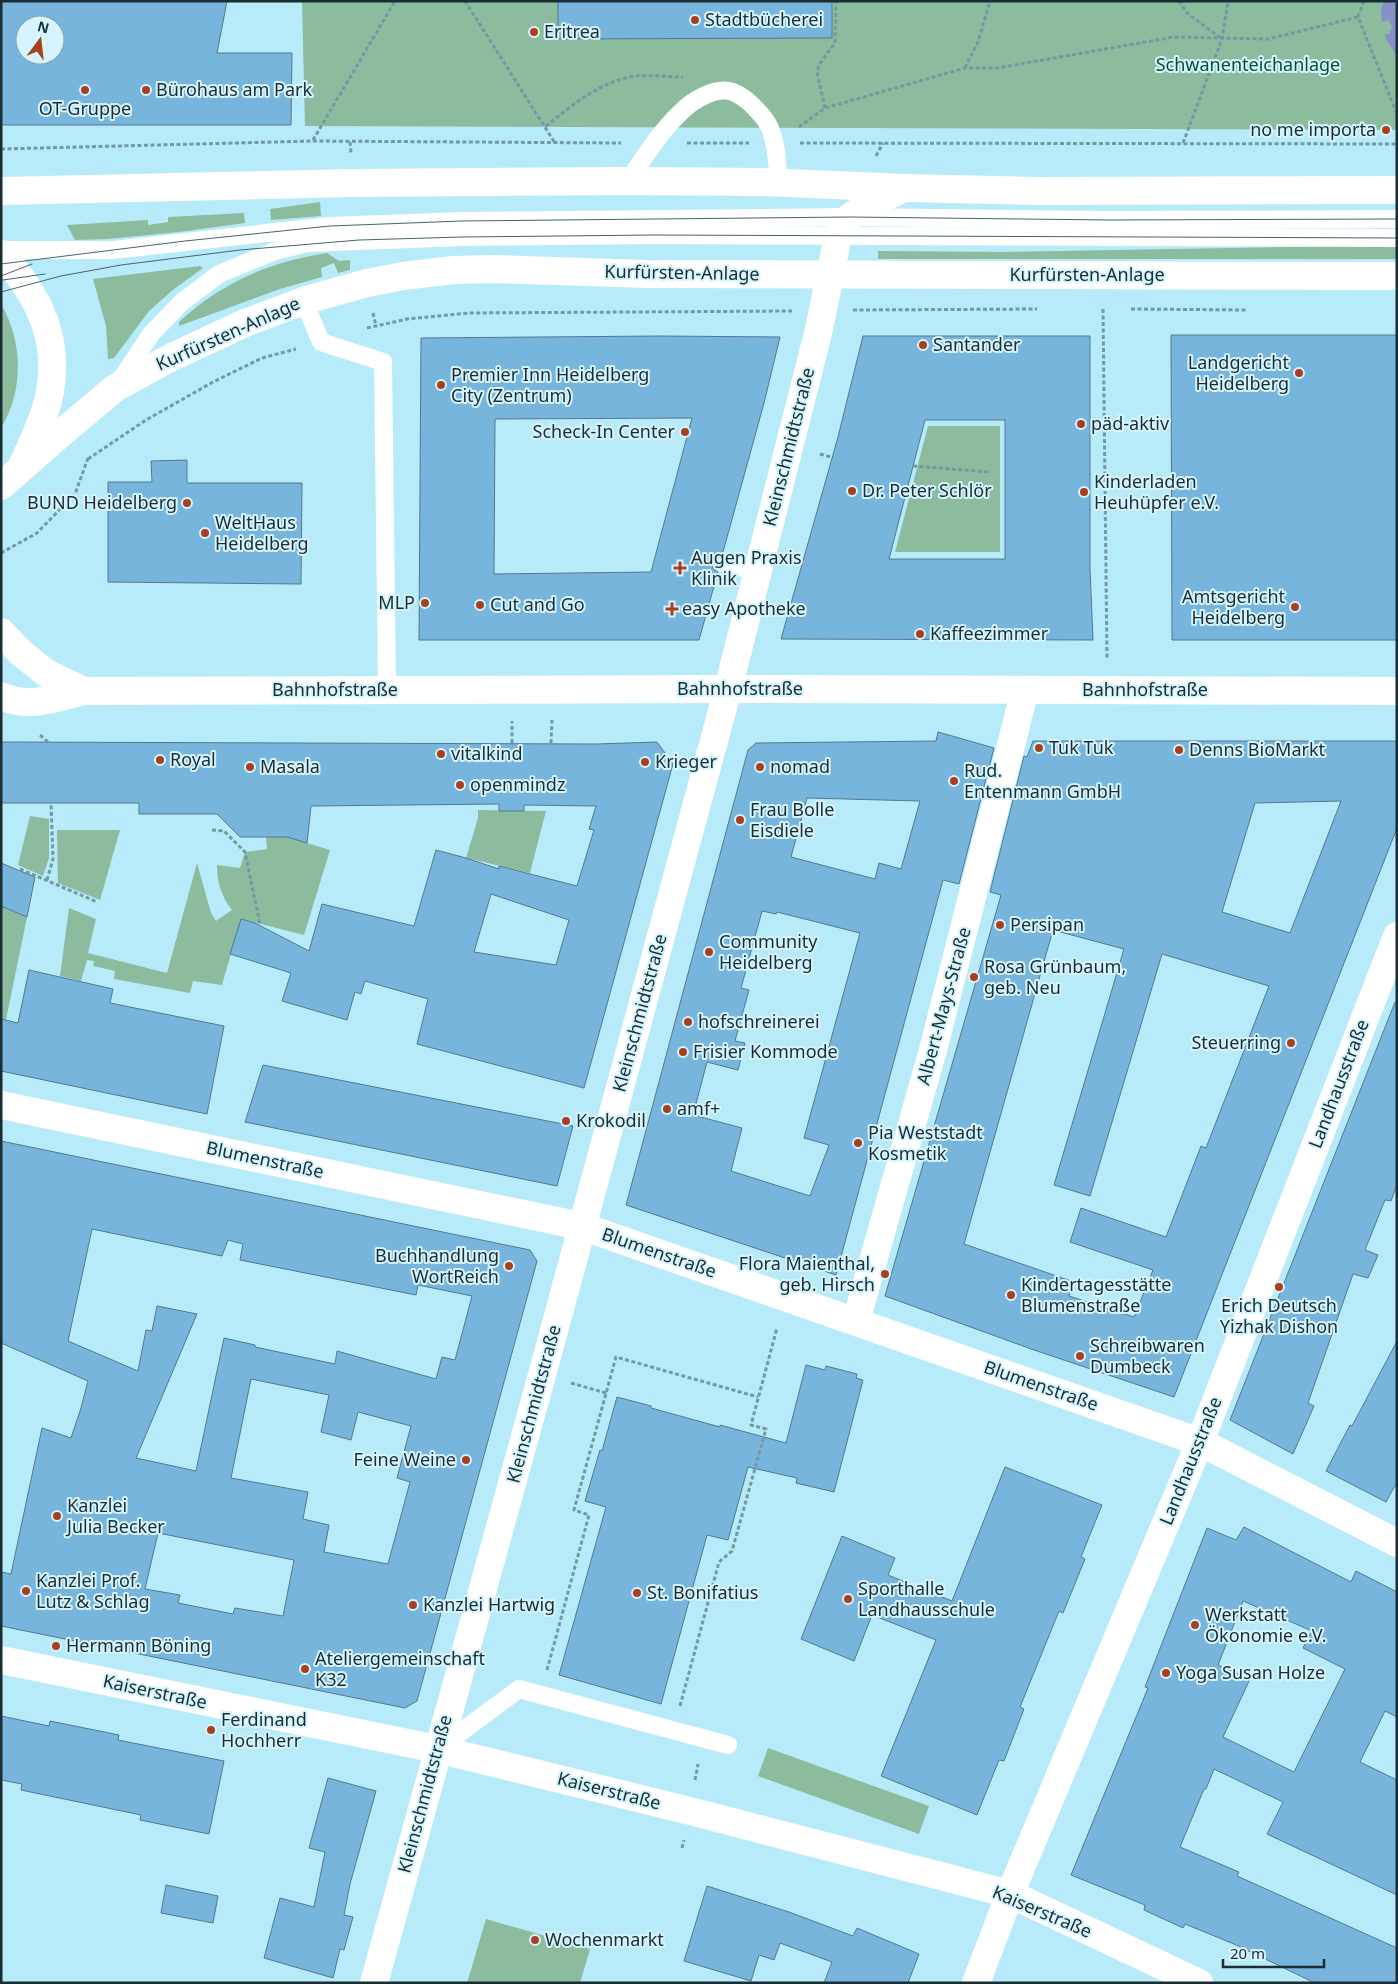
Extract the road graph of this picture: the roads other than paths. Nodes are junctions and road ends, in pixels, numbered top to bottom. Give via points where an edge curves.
1 (628, 181) junction
2 (779, 183) junction
3 (904, 188) junction
4 (1397, 190) edge
5 (1, 191) edge
6 (1397, 219) edge
7 (844, 227) junction
8 (1397, 238) edge
9 (1, 252) edge
10 (830, 275) junction
11 (1397, 276) edge
12 (306, 300) junction
13 (115, 388) junction
14 (11, 477) edge
15 (721, 562) dead end
16 (758, 572) junction
17 (1, 632) edge
18 (728, 689) junction
19 (387, 690) junction
20 (1024, 690) junction
21 (84, 691) junction
22 (1397, 691) edge
23 (1, 696) edge
24 (1397, 936) edge
25 (1, 1105) edge
26 (581, 1226) junction
27 (856, 1321) junction
28 (1200, 1442) junction
29 (1395, 1541) edge
30 (1, 1660) edge
31 (728, 1745) dead end
32 (438, 1749) junction
33 (1010, 1894) junction
34 (374, 1983) edge
35 (976, 1983) edge
36 (1199, 1983) edge

1 - 2 street
1 - 2 lane via 679,114 692,102 723,90 734,92 760,112 780,143
1 - 5 street
2 - 3 street
3 - 4 street
3 - 7 street via 866,206
6 - 7 lane via 1108,220
7 - 8 lane
7 - 9 lane via 654,218 357,224 113,250
7 - 10 street, Kleinschmidtstraße
7 - 13 lane via 308,243 275,251 218,274 182,302 150,334
9 - 14 street via 36,300 45,322 50,349 48,400 40,426
10 - 11 street, Kurfürsten-Anlage
10 - 12 street, Kurfürsten-Anlage via 454,270 367,283
10 - 16 street, Kleinschmidtstraße
12 - 13 street, Kurfürsten-Anlage via 245,323
12 - 19 lane via 321,342 383,362
13 - 14 street, Kurfürsten-Anlage
15 - 16 lane
16 - 18 street, Kleinschmidtstraße
17 - 21 street, Bahnhofstraße via 46,673
18 - 19 street, Bahnhofstraße
18 - 20 street, Bahnhofstraße
18 - 26 street, Kleinschmidtstraße
19 - 21 street, Bahnhofstraße
20 - 22 street, Bahnhofstraße
20 - 27 street, Albert-Mays-Straße via 933,1050
21 - 23 street, Bahnhofstraße via 39,702 18,703
24 - 28 street, Landhausstraße
25 - 26 street, Blumenstraße
26 - 27 street, Blumenstraße
26 - 32 street, Kleinschmidtstraße
27 - 28 street, Blumenstraße
28 - 29 street, Blumenstraße
28 - 33 street, Landhausstraße
30 - 32 street, Kaiserstraße
31 - 32 lane via 519,1689
32 - 33 street, Kaiserstraße
32 - 34 street, Kleinschmidtstraße
33 - 35 street, Landhausstraße
33 - 36 street, Kaiserstraße

